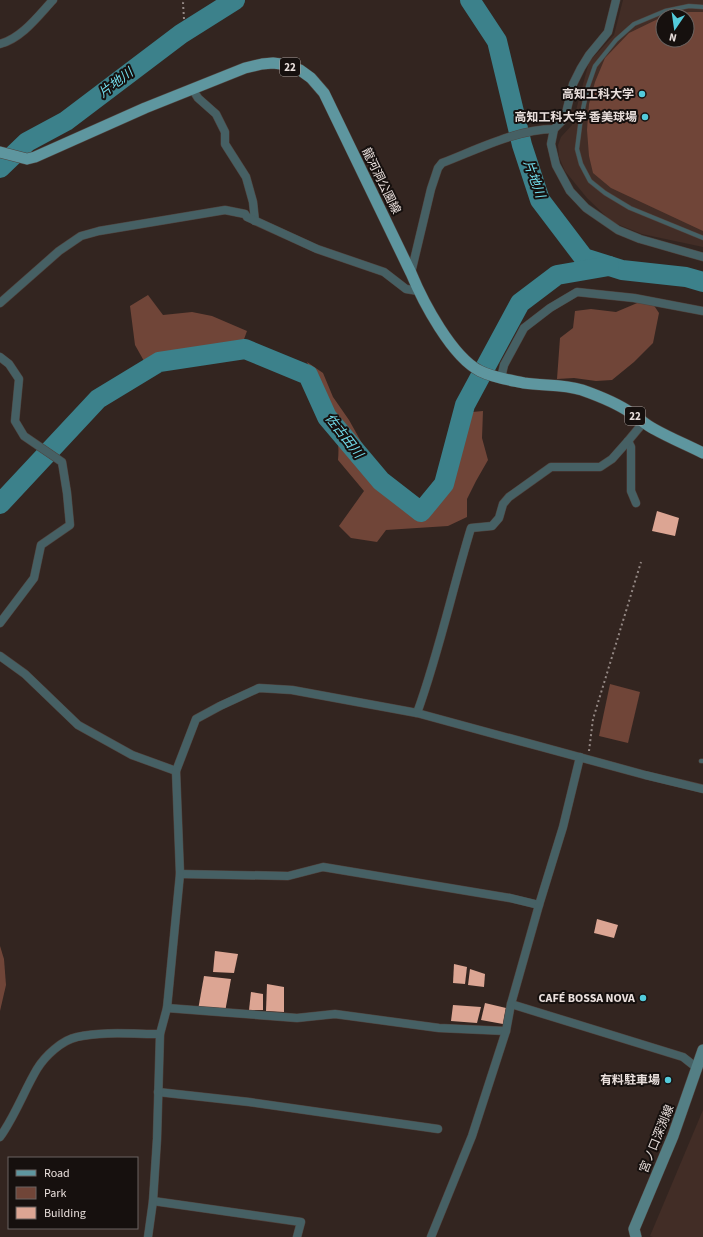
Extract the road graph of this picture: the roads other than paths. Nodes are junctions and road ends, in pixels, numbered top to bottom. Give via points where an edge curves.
1 (53, 0) edge
2 (616, 0) edge
3 (703, 7) edge
4 (599, 43) junction
5 (0, 44) edge
6 (608, 50) junction
7 (193, 90) junction
8 (554, 129) junction
9 (0, 152) edge
10 (255, 221) junction
11 (703, 238) edge
12 (703, 257) edge
13 (411, 273) junction
14 (418, 291) junction
15 (0, 303) edge
16 (703, 311) edge
17 (0, 358) edge
18 (496, 377) junction
19 (643, 423) junction
20 (628, 442) junction
21 (703, 453) edge
22 (636, 503) dead end
23 (0, 623) edge
24 (0, 656) edge
25 (417, 713) junction
26 (580, 757) junction
27 (176, 771) junction
28 (703, 789) edge
29 (180, 874) junction
30 (539, 905) junction
31 (511, 1004) junction
32 (167, 1008) junction
33 (506, 1031) junction
34 (160, 1034) junction
35 (703, 1050) edge
36 (697, 1068) junction
37 (158, 1092) junction
38 (438, 1129) dead end
39 (0, 1136) edge
40 (153, 1201) junction
41 (148, 1237) edge
42 (297, 1237) edge
43 (431, 1237) edge
44 (636, 1237) edge

1 - 5 street via 10,41
2 - 4 street via 608,32
3 - 6 lane via 689,6 665,11 634,24
4 - 6 lane
4 - 8 street via 572,84 566,113
6 - 11 lane via 595,66 588,86 577,149 581,164 590,180 605,193 630,208
7 - 9 main road, 龍河洞公園線 / 22 via 145,108 44,154 27,159
7 - 10 street via 216,114 225,132 225,144 246,177
7 - 13 main road, 龍河洞公園線 / 22 via 245,68 262,64 273,63 291,67 311,78 324,93
8 - 12 street via 551,144 556,165 570,191 586,208 618,230 640,240
8 - 13 street via 541,129 503,139 442,163 431,189
10 - 14 street via 317,249 384,272 406,289
10 - 15 street via 245,214 225,210 81,236 59,251
13 - 14 main road, 龍河洞公園線 / 22
14 - 18 main road, 龍河洞公園線 / 22 via 461,356 479,371
16 - 18 street via 634,298 577,292 524,328
17 - 23 street via 9,364 19,379 15,421 24,436 62,462 70,525 41,545 34,578
18 - 19 main road, 龍河洞公園線 / 22 via 581,390 617,405
19 - 20 street
19 - 21 main road, 龍河洞公園線 / 22
20 - 22 street via 631,447 631,491
20 - 25 street via 612,459 600,467 551,467 509,497 492,526 471,528
24 - 27 street via 26,674 78,725 132,755
25 - 26 street
25 - 27 street via 292,690 259,688 196,719
26 - 28 street
26 - 30 street via 563,827
27 - 29 street
29 - 30 street via 288,876 322,867
29 - 32 street
30 - 31 street
31 - 33 street
31 - 36 street via 683,1057
32 - 33 street via 298,1018 335,1014 439,1028
32 - 34 street
33 - 43 street via 472,1136
34 - 37 street
34 - 39 street via 105,1034 77,1037 66,1042 50,1054 38,1068 8,1126
35 - 36 main road, 宮ノ口深渕線
36 - 44 main road, 宮ノ口深渕線 via 673,1136 634,1229
37 - 38 street via 249,1102
37 - 40 street
40 - 41 street
40 - 42 street via 301,1222

